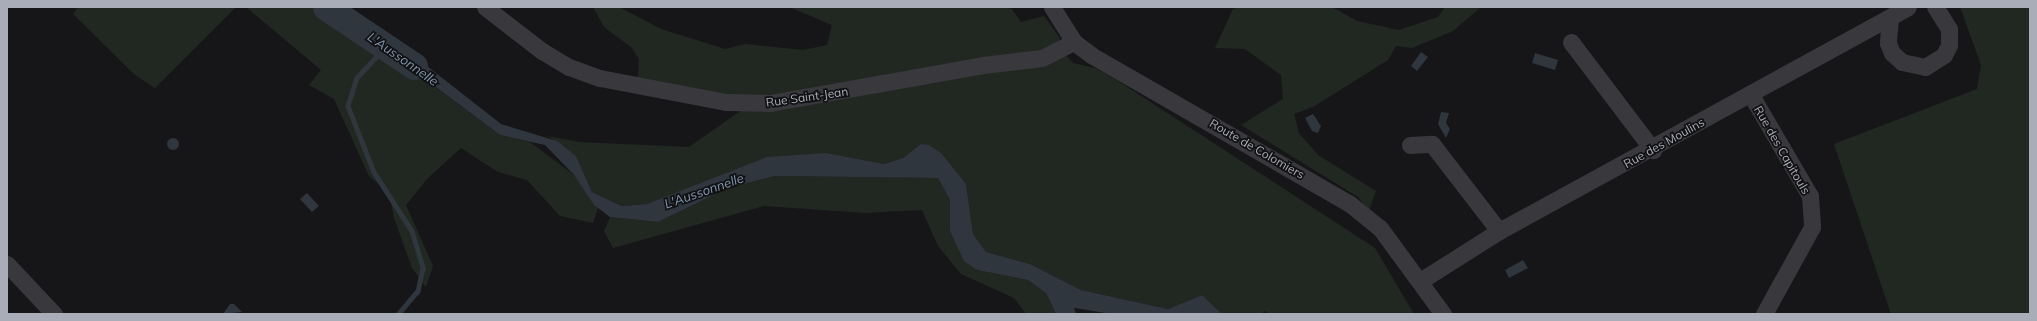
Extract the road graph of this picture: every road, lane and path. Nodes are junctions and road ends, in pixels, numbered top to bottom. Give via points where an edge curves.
1 (485, 7) edge
2 (1052, 7) edge
3 (1908, 7) edge
4 (1935, 7) edge
5 (1890, 18) junction
6 (1074, 42) junction
7 (1571, 42) dead end
8 (1751, 95) junction
9 (1410, 145) dead end
10 (1653, 150) junction
11 (1499, 231) junction
12 (7, 264) edge
13 (1420, 281) junction
14 (54, 314) edge
15 (1443, 314) edge
16 (1764, 314) edge

1 - 6 street, Rue Saint-Jean via 542,51 582,71 600,78 726,102 770,104 983,65 1042,58
2 - 6 street, Route de Colomiers
3 - 5 street, Rue des Moulins
4 - 5 street via 1949,29 1949,45 1940,59 1925,67 1902,62 1892,53 1888,43
5 - 8 street, Rue des Moulins via 1863,22
6 - 13 street, Route de Colomiers via 1350,204 1380,228
7 - 10 street
8 - 10 street, Rue des Moulins
8 - 16 street, Rue des Capitouls via 1810,196 1812,227
9 - 11 street via 1432,144
10 - 11 street, Rue des Moulins
11 - 13 street, Rue des Moulins
12 - 14 street
13 - 15 street, Route de Colomiers

